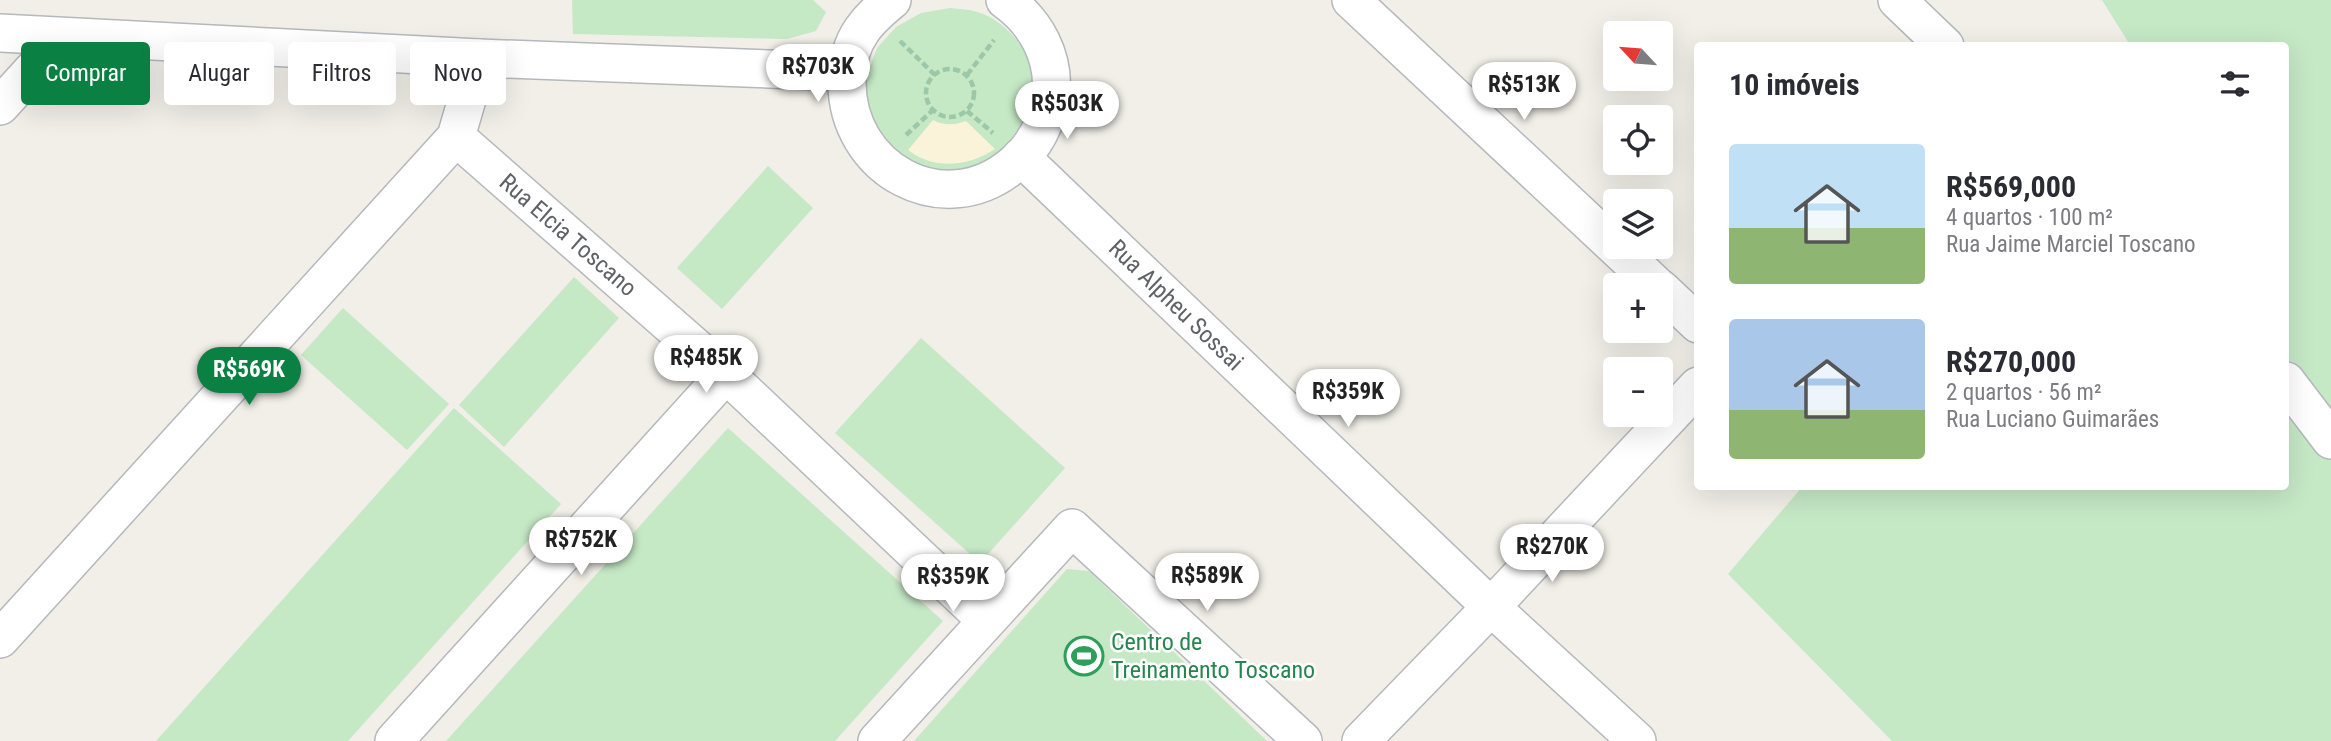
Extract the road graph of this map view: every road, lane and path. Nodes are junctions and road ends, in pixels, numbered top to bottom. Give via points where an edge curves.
1 (1351, 0) edge
2 (1897, 0) edge
3 (1017, 3) edge
4 (874, 5) edge
5 (0, 33) edge
6 (62, 38) junction
7 (1941, 42) edge
8 (410, 55) edge
9 (506, 59) edge
10 (847, 72) junction
11 (935, 75) junction
12 (465, 105) edge
13 (0, 106) edge
14 (456, 137) junction
15 (1021, 157) junction
16 (1643, 273) edge
17 (1673, 300) edge
18 (1694, 320) edge
19 (726, 374) junction
20 (2289, 386) edge
21 (1694, 390) edge
22 (2331, 440) edge
23 (1492, 607) junction
24 (986, 620) junction
25 (0, 639) edge
26 (394, 741) edge
27 (877, 741) edge
28 (1303, 741) edge
29 (1361, 741) edge
30 (1637, 741) edge

1 - 16 street
2 - 7 street
3 - 15 street via 1045,48 1051,71 1046,118
4 - 10 street
4 - 11 path
5 - 6 street
6 - 8 street
6 - 13 street
9 - 10 street
10 - 15 street via 846,96 863,142 878,161 917,184 962,188 1004,172
11 - 11 path via 950,69 967,75 975,94 967,111 947,117 933,110 926,87
12 - 14 street
14 - 19 street, Rua Elcia Toscano
14 - 25 street
15 - 23 street, Rua Alpheu Sossai
17 - 18 street
19 - 24 street, Rua Elcia Toscano
19 - 26 street
20 - 22 street
21 - 23 street
23 - 29 street
23 - 30 street, Rua Alpheu Sossai
24 - 27 street
24 - 28 street via 1072,528

